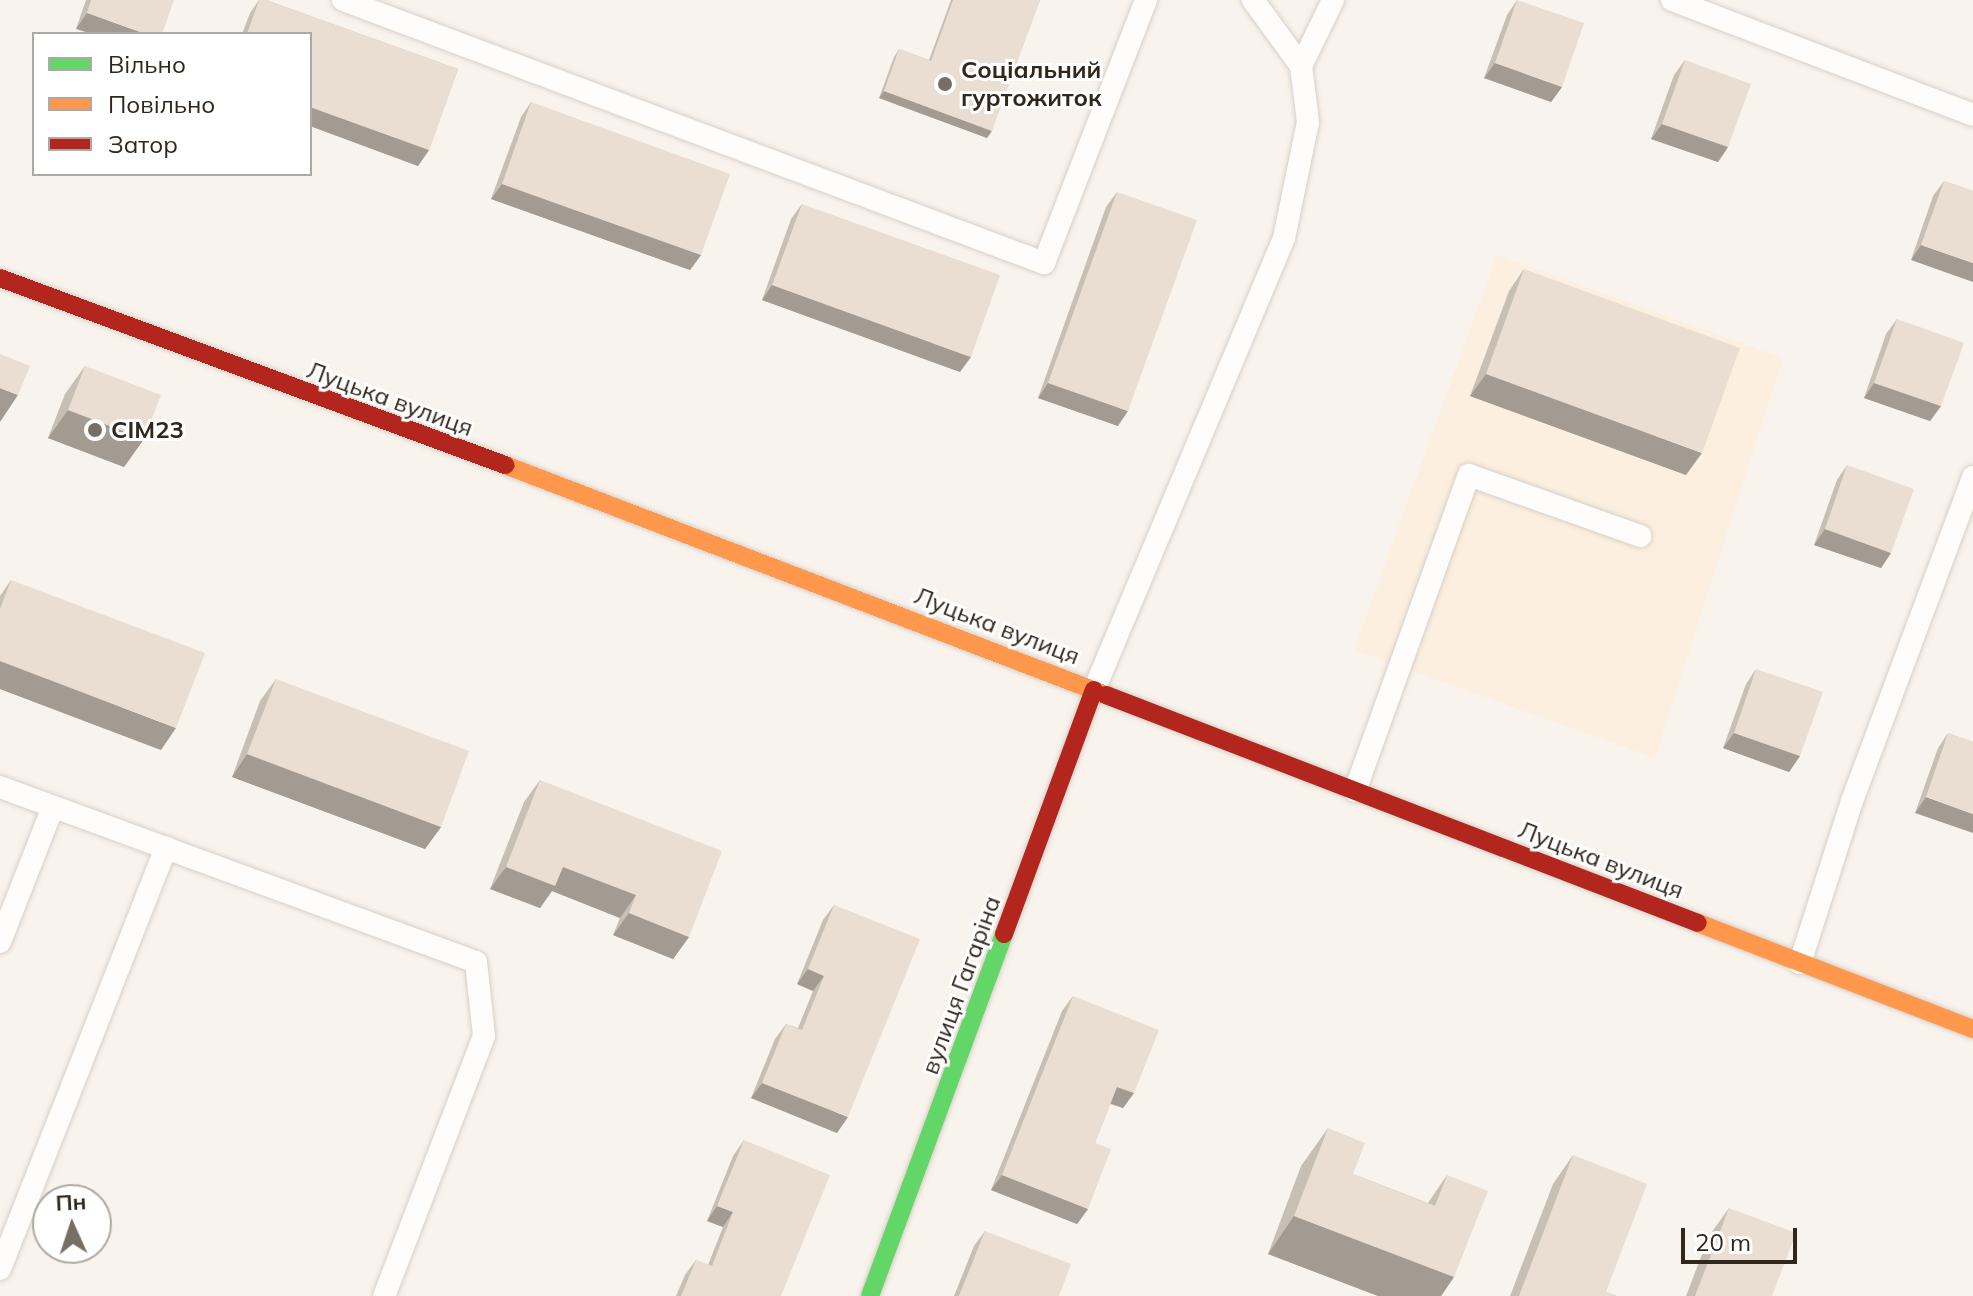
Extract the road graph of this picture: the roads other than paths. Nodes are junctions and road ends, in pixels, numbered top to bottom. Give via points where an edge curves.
1 (343, 0) edge
2 (1146, 0) edge
3 (1253, 0) edge
4 (1333, 0) edge
5 (1672, 0) edge
6 (1301, 66) junction
7 (1973, 115) edge
8 (0, 278) edge
9 (1973, 477) edge
10 (1640, 536) dead end
11 (1094, 690) junction
12 (0, 787) edge
13 (1355, 791) junction
14 (53, 807) junction
15 (166, 848) junction
16 (0, 942) edge
17 (1800, 963) junction
18 (1973, 1029) edge
19 (0, 1269) edge
20 (384, 1296) edge
21 (870, 1296) edge

1 - 2 lane via 1044,263
3 - 6 lane
4 - 6 lane
5 - 7 lane
6 - 11 lane via 1308,122 1284,238
8 - 11 main road, Луцька вулиця
9 - 17 lane via 1852,801
10 - 13 lane via 1469,475
11 - 13 main road, Луцька вулиця
11 - 21 main road, вулиця Гагаріна
12 - 14 lane
13 - 17 main road, Луцька вулиця
14 - 15 lane
14 - 16 lane
15 - 19 lane
15 - 20 lane via 476,962 484,1036
17 - 18 main road, Луцька вулиця

